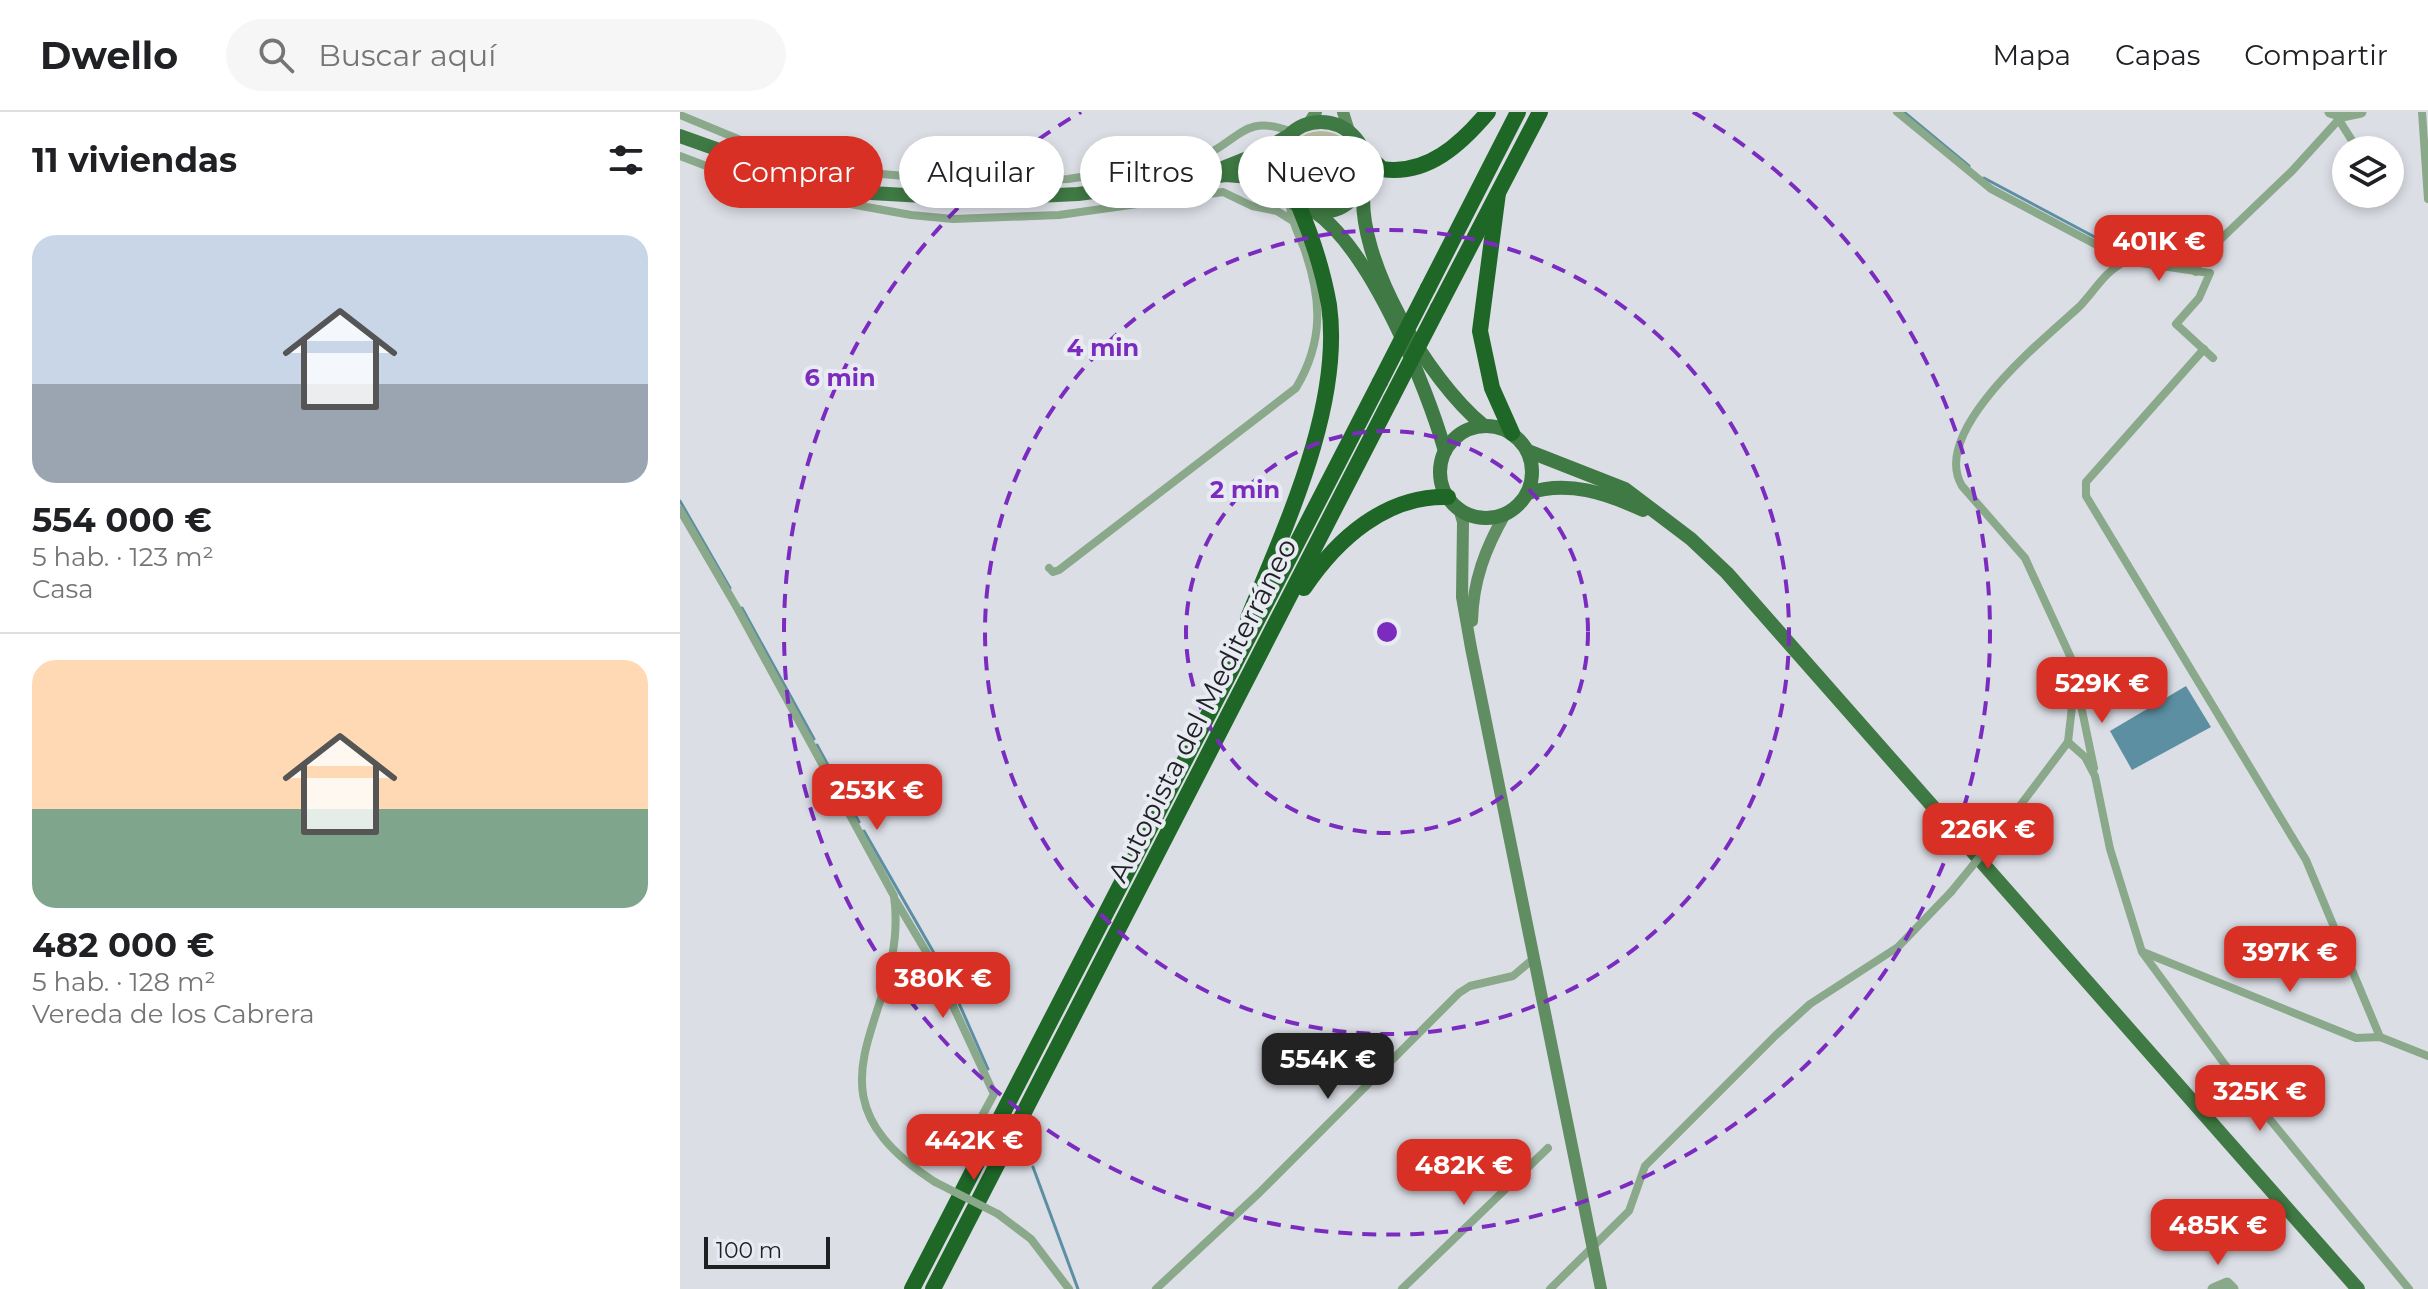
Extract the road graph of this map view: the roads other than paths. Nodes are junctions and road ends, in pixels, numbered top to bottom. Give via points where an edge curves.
1 (1343, 112) edge
2 (1488, 112) edge
3 (1518, 112) edge
4 (1540, 112) edge
5 (1897, 112) edge
6 (2361, 112) edge
7 (2422, 112) edge
8 (680, 115) edge
9 (2337, 116) edge
10 (1313, 118) edge
11 (1349, 131) junction
12 (1290, 134) junction
13 (680, 136) edge
14 (1353, 136) edge
15 (2349, 136) edge
16 (680, 156) edge
17 (1222, 169) edge
18 (1384, 169) edge
19 (1498, 193) junction
20 (1080, 194) edge
21 (2428, 199) edge
22 (1281, 208) edge
23 (1281, 208) edge
24 (1295, 208) edge
25 (1296, 208) edge
26 (1299, 208) edge
27 (1308, 208) edge
28 (1336, 208) edge
29 (1364, 208) edge
30 (1273, 210) junction
31 (2127, 261) junction
32 (2196, 272) junction
33 (2204, 349) junction
34 (2213, 358) dead end
35 (1483, 425) junction
36 (1512, 433) junction
37 (1445, 451) junction
38 (1528, 451) junction
39 (1528, 493) junction
40 (1454, 503) junction
41 (680, 510) edge
42 (1505, 514) junction
43 (1691, 539) junction
44 (1049, 568) dead end
45 (1471, 648) junction
46 (1227, 679) junction
47 (2075, 680) junction
48 (1217, 738) junction
49 (2068, 742) junction
50 (2095, 776) junction
51 (894, 896) junction
52 (2142, 952) junction
53 (1533, 959) junction
54 (2380, 1037) junction
55 (2428, 1056) edge
56 (966, 1145) dead end
57 (1548, 1148) dead end
58 (1593, 1249) junction
59 (912, 1289) edge
60 (933, 1289) edge
61 (1069, 1289) edge
62 (1156, 1289) edge
63 (1402, 1289) edge
64 (1550, 1289) edge
65 (1601, 1289) edge
66 (2213, 1289) edge
67 (2233, 1289) edge
68 (2358, 1289) edge
69 (2409, 1289) edge

1 - 11 main road
2 - 18 highway via 1454,147 1420,166
3 - 46 highway, Autopista del Mediterráneo, bridge
4 - 19 highway, Autopista del Mediterráneo
5 - 31 street via 1991,189
6 - 9 street
7 - 21 street
8 - 12 street via 755,146 837,170 996,182 1068,179 1197,159 1259,115 1277,120
9 - 15 street
9 - 32 street via 2292,171 2200,259
10 - 11 main road
10 - 12 main road
11 - 14 main road
12 - 17 main road
13 - 20 main road via 787,174 871,193 975,199
16 - 30 street via 767,189 911,215 1059,215 1223,192
19 - 36 highway via 1480,331 1492,388
19 - 48 highway, Autopista del Mediterráneo, bridge
22 - 30 street
23 - 30 street
24 - 44 street via 1320,318 1313,354 1296,388 1059,570
25 - 46 highway via 1309,231 1329,306 1328,379 1290,509
26 - 37 main road via 1339,234 1375,288
27 - 28 main road via 1326,212
29 - 35 main road via 1369,241 1396,307 1441,384
31 - 32 street
31 - 47 street via 2112,269 1999,382 1975,415 1956,461 1962,486 2025,558 2071,658
32 - 33 street via 2210,273 2199,298 2176,324
33 - 34 street
33 - 54 street via 2086,482 2086,496 2306,860
35 - 36 main road
35 - 37 main road via 1454,439
36 - 38 main road
37 - 40 main road via 1442,482
38 - 39 main road via 1533,473
38 - 43 main road via 1625,489
39 - 42 main road
39 - 43 main road via 1564,487 1604,495 1652,514
40 - 42 main road via 1488,518
40 - 45 main road via 1463,522 1462,597
40 - 48 highway via 1410,501 1375,517 1322,562
41 - 51 street
42 - 45 main road via 1473,589
43 - 68 main road via 1791,643
45 - 53 main road
46 - 59 highway, Autopista del Mediterráneo
47 - 49 street
47 - 50 street
48 - 60 highway, Autopista del Mediterráneo
49 - 50 street
49 - 58 street, bridge via 1951,892 1898,947 1810,1004 1656,1155 1639,1175 1629,1211
50 - 52 street via 2112,860
51 - 56 street via 934,965 994,1094
51 - 61 street, bridge via 893,963 861,1062 866,1109 891,1149 1031,1239
52 - 54 street via 2356,1038
52 - 69 street via 2226,1066
53 - 58 main road
53 - 62 street via 1513,976 1459,993
54 - 55 street
57 - 63 street
58 - 64 street
58 - 65 main road
66 - 67 street via 2227,1283

